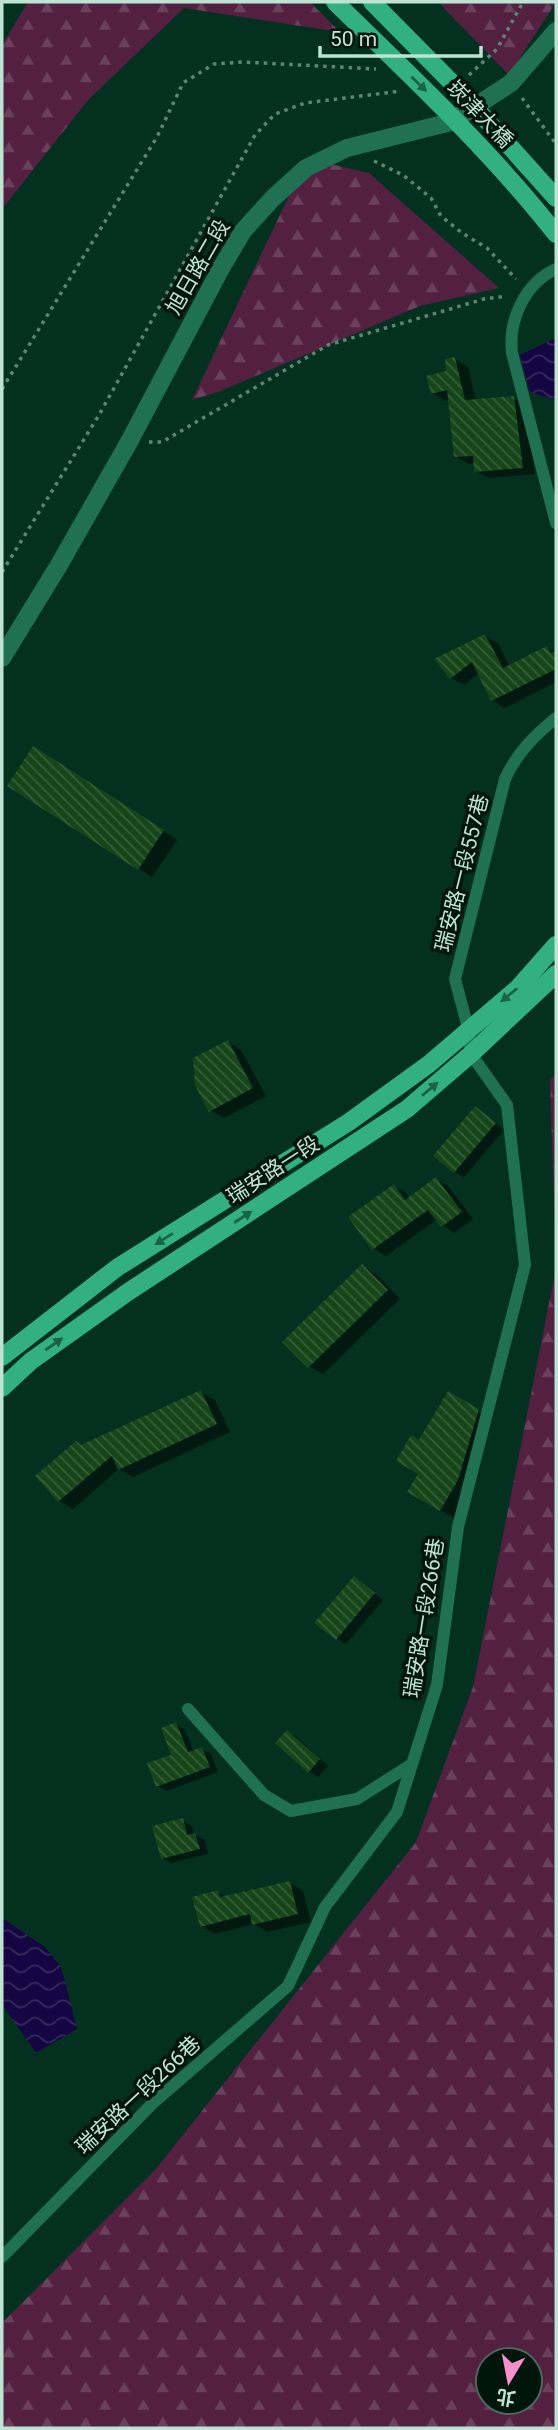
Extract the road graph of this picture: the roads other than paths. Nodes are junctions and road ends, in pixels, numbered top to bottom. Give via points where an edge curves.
1 (335, 2) edge
2 (372, 2) edge
3 (556, 31) edge
4 (556, 198) edge
5 (556, 234) edge
6 (556, 270) edge
7 (556, 523) edge
8 (2, 657) edge
9 (556, 718) edge
10 (556, 946) edge
11 (556, 974) edge
12 (468, 1028) junction
13 (471, 1054) junction
14 (2, 1357) edge
15 (2, 1388) edge
16 (188, 1709) dead end
17 (412, 1764) junction
18 (2, 2257) edge

1 -> 5 main road, 崁津大橋 via 476,140
2 - 4 main road, 崁津大橋
3 - 8 street, 旭日路二段 via 511,83 451,122 347,148 306,169 271,199 243,231 220,270 59,565
6 - 7 lane via 525,294 510,336
9 - 12 lane, 瑞安路一段557巷 via 532,738 505,779 455,979
10 -> 12 main road, 瑞安路一段 via 518,988
11 - 13 main road, 瑞安路一段
12 - 13 lane, 瑞安路一段557巷
12 -> 14 main road, 瑞安路一段 via 429,1064 349,1122 118,1267
15 -> 13 main road, 瑞安路一段 via 128,1292 407,1109
13 - 17 lane, 瑞安路一段266巷 via 507,1105 525,1265 458,1527 437,1685
16 - 17 lane via 264,1795 290,1811 357,1799
17 - 18 lane, 瑞安路一段266巷 via 397,1812 325,1907 288,1986 152,2104

